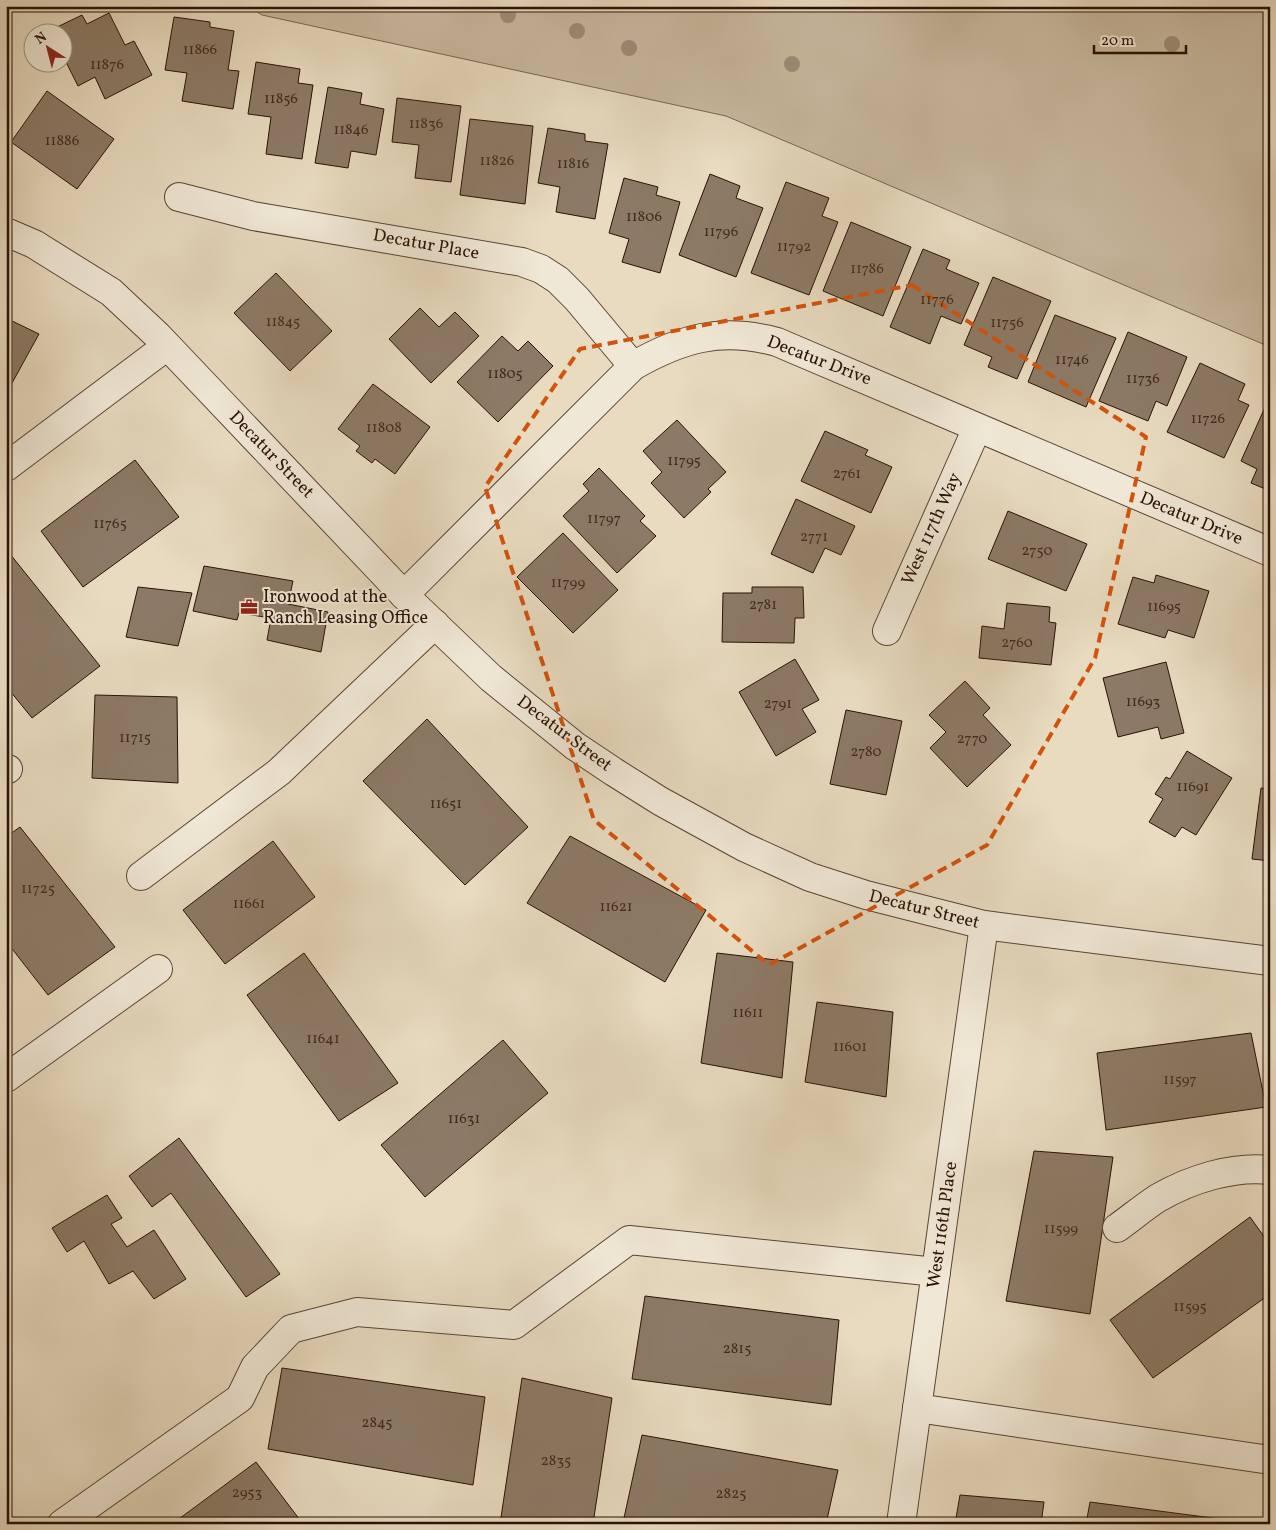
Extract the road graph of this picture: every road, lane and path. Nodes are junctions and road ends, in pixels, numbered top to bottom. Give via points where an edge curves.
1 (178, 197) dead end
2 (6, 232) edge
3 (167, 346) junction
4 (634, 366) junction
5 (978, 428) junction
6 (6, 467) edge
7 (1270, 552) edge
8 (404, 595) junction
9 (435, 624) junction
10 (887, 631) dead end
11 (141, 876) dead end
12 (984, 925) junction
13 (1270, 961) edge
14 (158, 969) dead end
15 (6, 1078) edge
16 (1270, 1170) edge
17 (1117, 1228) dead end
18 (936, 1272) junction
19 (917, 1408) junction
20 (1270, 1460) edge
21 (62, 1524) edge
22 (901, 1524) edge

1 - 4 street, Decatur Place via 253,216 522,262 541,269 577,299
2 - 3 street, Decatur Street via 34,244 111,292
3 - 6 street
3 - 8 street, Decatur Street
4 - 5 street, Decatur Drive via 688,340 754,336 875,382
4 - 8 street, Decatur Drive
5 - 7 street, Decatur Drive
5 - 10 street, West 117th Way
8 - 9 street, Decatur Street
9 - 11 street via 279,772
9 - 12 street, Decatur Street via 491,678 575,746 660,800 744,847 810,877
12 - 13 street, Decatur Street
12 - 18 street, West 116th Place
14 - 15 street
16 - 17 street via 1223,1172 1193,1182 1158,1198
18 - 19 street, West 116th Place
18 - 21 street via 629,1240 514,1325 357,1312 291,1329 255,1367 240,1398
19 - 20 street
19 - 22 street, West 116th Place

